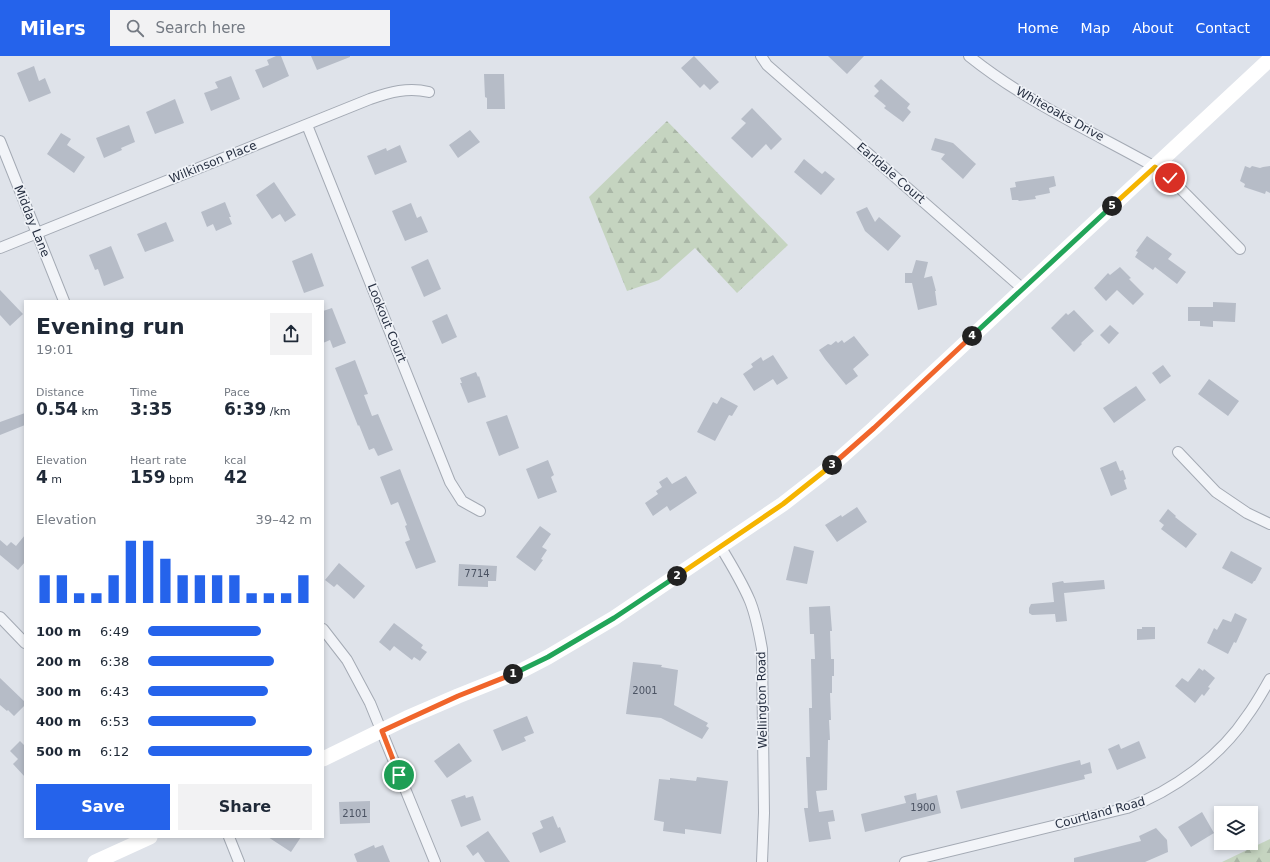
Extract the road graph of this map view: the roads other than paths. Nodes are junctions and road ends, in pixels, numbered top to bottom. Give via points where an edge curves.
1 (761, 56) edge
2 (969, 56) edge
3 (1270, 59) edge
4 (429, 92) dead end
5 (307, 125) junction
6 (0, 141) edge
7 (1155, 167) junction
8 (37, 233) junction
9 (0, 248) edge
10 (1240, 249) dead end
11 (1023, 289) junction
12 (64, 300) edge
13 (1178, 452) dead end
14 (480, 511) dead end
15 (1270, 524) edge
16 (720, 546) junction
17 (0, 617) edge
18 (324, 630) edge
19 (24, 642) edge
20 (1270, 679) edge
21 (382, 731) junction
22 (324, 759) edge
23 (148, 838) edge
24 (229, 838) edge
25 (95, 862) edge
26 (239, 862) edge
27 (434, 862) edge
28 (762, 862) edge
29 (905, 862) edge

1 - 11 street, Earldale Court via 767,65
2 - 7 street, Whiteoaks Drive via 1032,99
3 - 7 main road
4 - 5 street, Wilkinson Place via 393,91
5 - 8 street, Wilkinson Place
5 - 14 street, Lookout Court via 450,482 462,500
6 - 8 street, Midday Lane
7 - 10 street, Whiteoaks Drive via 1170,178
7 - 11 main road
8 - 9 street, Wilkinson Place
8 - 12 street, Midday Lane
11 - 16 main road via 828,468 783,504
13 - 15 street via 1216,492 1247,513
16 - 21 main road via 614,618 548,657
16 - 28 street, Wellington Road via 750,601 762,649
17 - 19 street
18 - 21 street via 357,676
20 - 29 street, Courtland Road via 1247,716 1212,755 1181,780 1146,801 1127,808
21 - 22 main road
21 - 27 street
23 - 25 main road
24 - 26 street

